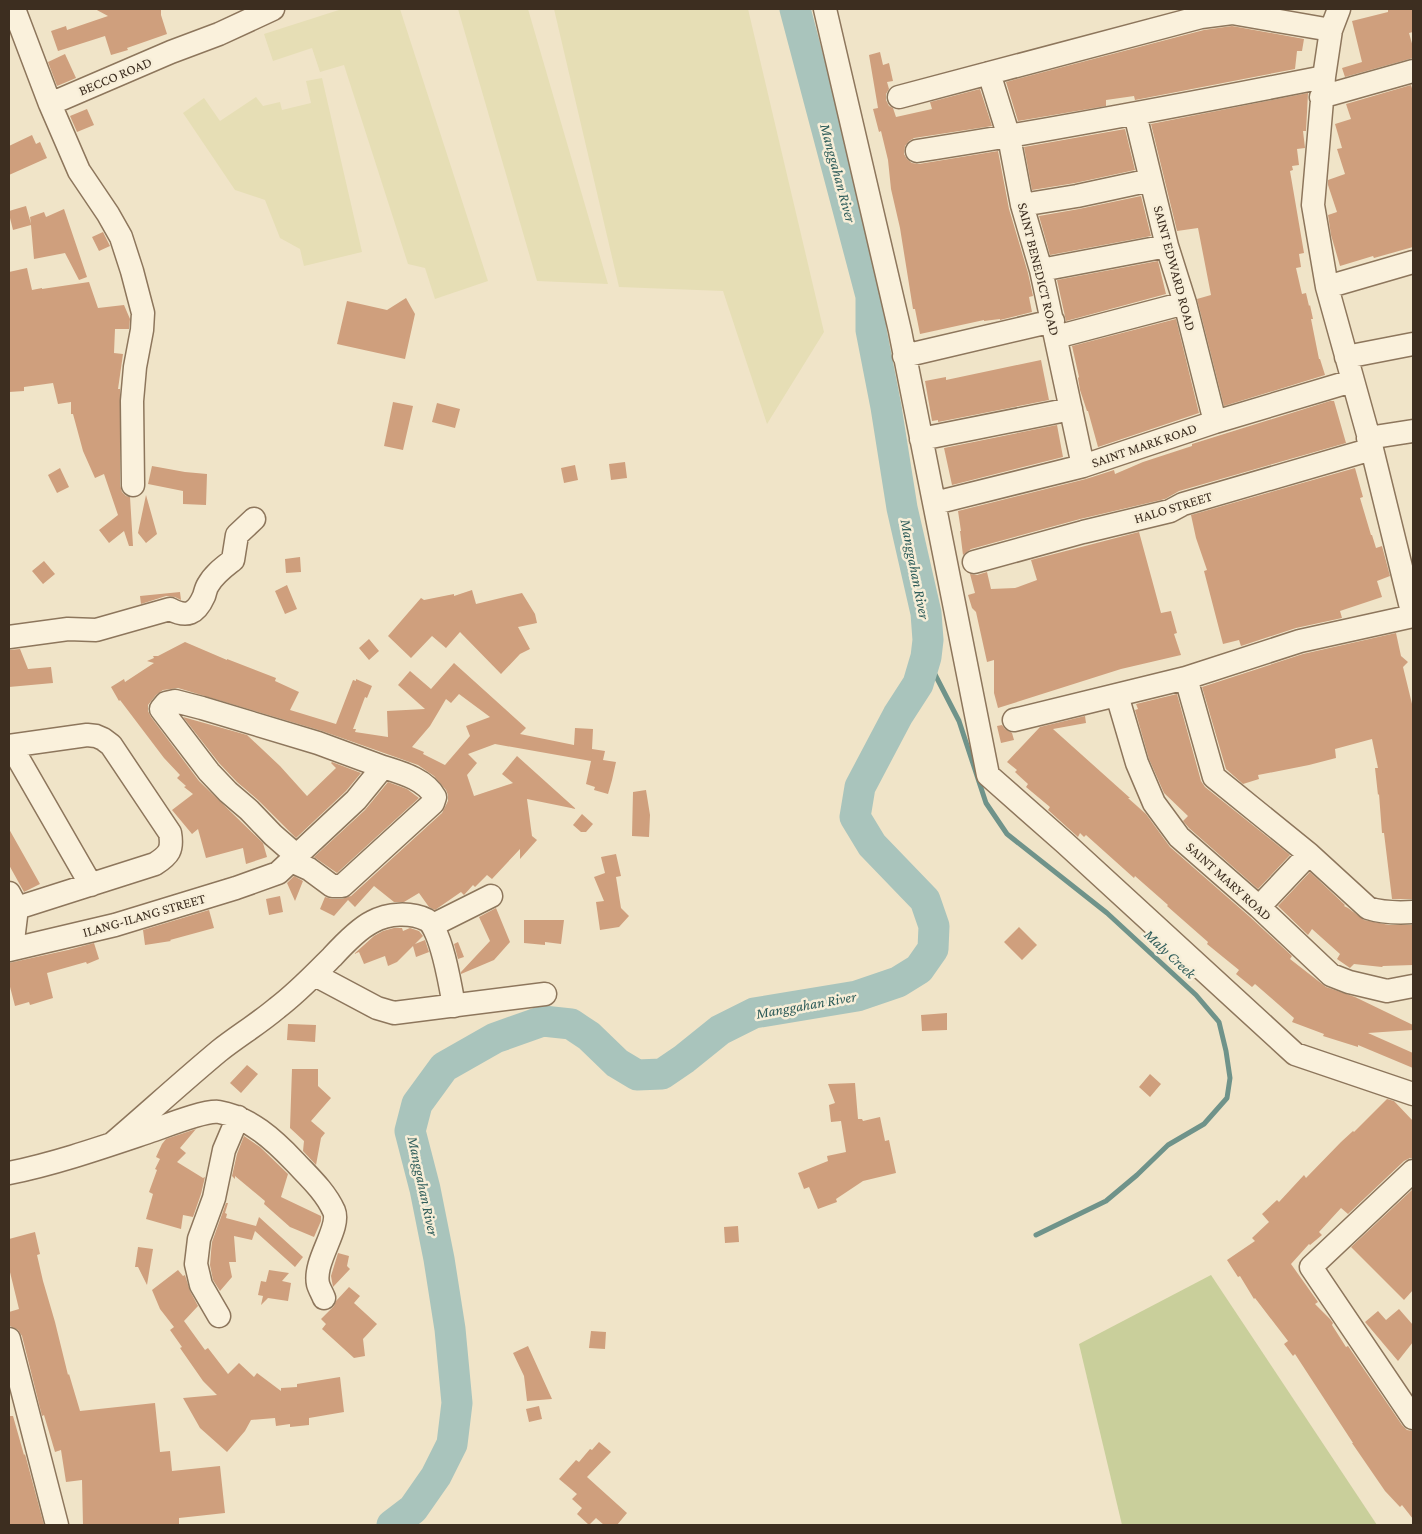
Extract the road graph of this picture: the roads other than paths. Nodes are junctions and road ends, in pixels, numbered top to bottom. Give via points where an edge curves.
1 (14, 9) edge
2 (273, 9) edge
3 (825, 9) edge
4 (1340, 9) edge
5 (1200, 13) edge
6 (1331, 30) junction
7 (1413, 71) edge
8 (990, 73) junction
9 (1322, 87) junction
10 (898, 97) dead end
11 (50, 104) junction
12 (1135, 114) junction
13 (1009, 137) junction
14 (917, 151) dead end
15 (1151, 180) junction
16 (1022, 205) junction
17 (1167, 246) junction
18 (1413, 262) edge
19 (1041, 270) junction
20 (1327, 287) junction
21 (1185, 303) junction
22 (1055, 329) junction
23 (1413, 344) edge
24 (904, 356) junction
25 (1346, 357) junction
26 (1352, 381) junction
27 (1071, 409) junction
28 (1215, 422) junction
29 (1413, 431) edge
30 (921, 439) junction
31 (1370, 443) junction
32 (1083, 466) junction
33 (134, 485) dead end
34 (935, 503) junction
35 (254, 519) dead end
36 (974, 562) dead end
37 (1413, 616) edge
38 (9, 637) edge
39 (1186, 678) junction
40 (1117, 695) junction
41 (1014, 720) dead end
42 (10, 746) edge
43 (383, 767) junction
44 (1309, 854) junction
45 (297, 856) junction
46 (90, 885) junction
47 (491, 896) dead end
48 (13, 900) edge
49 (1260, 907) junction
50 (1413, 912) edge
51 (433, 925) junction
52 (11, 949) edge
53 (315, 975) junction
54 (1413, 986) edge
55 (545, 994) dead end
56 (454, 1006) junction
57 (1413, 1094) edge
58 (238, 1117) junction
59 (113, 1143) junction
60 (1413, 1171) edge
61 (9, 1174) edge
62 (324, 1298) dead end
63 (219, 1316) dead end
64 (9, 1339) edge
65 (1413, 1418) edge
66 (57, 1525) edge

1 - 11 street
2 - 11 street, BECCO ROAD
3 - 24 street
4 - 6 street
5 - 6 street via 1232,13
5 - 8 street
6 - 9 street
7 - 9 street
8 - 10 street
8 - 13 street, SAINT BENEDICT ROAD
9 - 12 street
9 - 20 street via 1313,205
11 - 33 street via 79,171 121,237 143,313 132,401
12 - 13 street
12 - 15 street, SAINT EDWARD ROAD
13 - 14 street
13 - 16 street, SAINT BENEDICT ROAD
15 - 16 street
15 - 17 street, SAINT EDWARD ROAD
16 - 19 street, SAINT BENEDICT ROAD
17 - 19 street
17 - 21 street, SAINT EDWARD ROAD
18 - 20 street
19 - 22 street, SAINT BENEDICT ROAD
20 - 25 street
21 - 22 street
21 - 28 street, SAINT EDWARD ROAD
22 - 24 street
22 - 27 street, SAINT BENEDICT ROAD
23 - 25 street
24 - 30 street
25 - 26 street
26 - 28 street, SAINT MARK ROAD
26 - 31 street
27 - 30 street
27 - 32 street, SAINT BENEDICT ROAD
28 - 32 street, SAINT MARK ROAD
29 - 31 street, HALO STREET
30 - 34 street
31 - 36 street, HALO STREET via 1170,511
31 - 37 street
32 - 34 street, SAINT MARK ROAD
34 - 57 street via 988,775 1295,1054
35 - 38 street via 237,535 233,560 216,574 199,607 189,613 180,614 170,609 96,630 68,629
37 - 39 street via 1300,641
39 - 40 street
39 - 44 street via 1214,777
40 - 41 street
40 - 49 street, SAINT MARY ROAD via 1137,763 1154,804 1180,837
42 - 46 street
42 - 46 street via 87,735 103,739 116,752 170,833 172,842 164,859
43 - 45 street via 356,800
43 - 45 street via 413,777 432,791 433,803 342,886 332,886 298,864
43 - 45 street via 318,743 202,708 175,701 166,703 161,709 209,772
44 - 49 street
44 - 50 street via 1368,908 1379,912
45 - 52 street, ILANG-ILANG STREET via 278,873 236,888 115,925
46 - 48 street
47 - 51 street
48 - 52 street
49 - 54 street, SAINT MARY ROAD via 1331,975 1387,991
51 - 53 street via 414,916 398,914 371,922
51 - 56 street
53 - 56 street via 377,1008 394,1013
53 - 59 street via 220,1050
55 - 56 street
58 - 59 street via 217,1111
58 - 62 street via 276,1142 323,1192 333,1211 336,1218 319,1263 318,1284
58 - 63 street via 224,1150 214,1198 199,1239 196,1264 201,1285
59 - 61 street via 49,1165
60 - 65 street via 1310,1267
64 - 66 street

